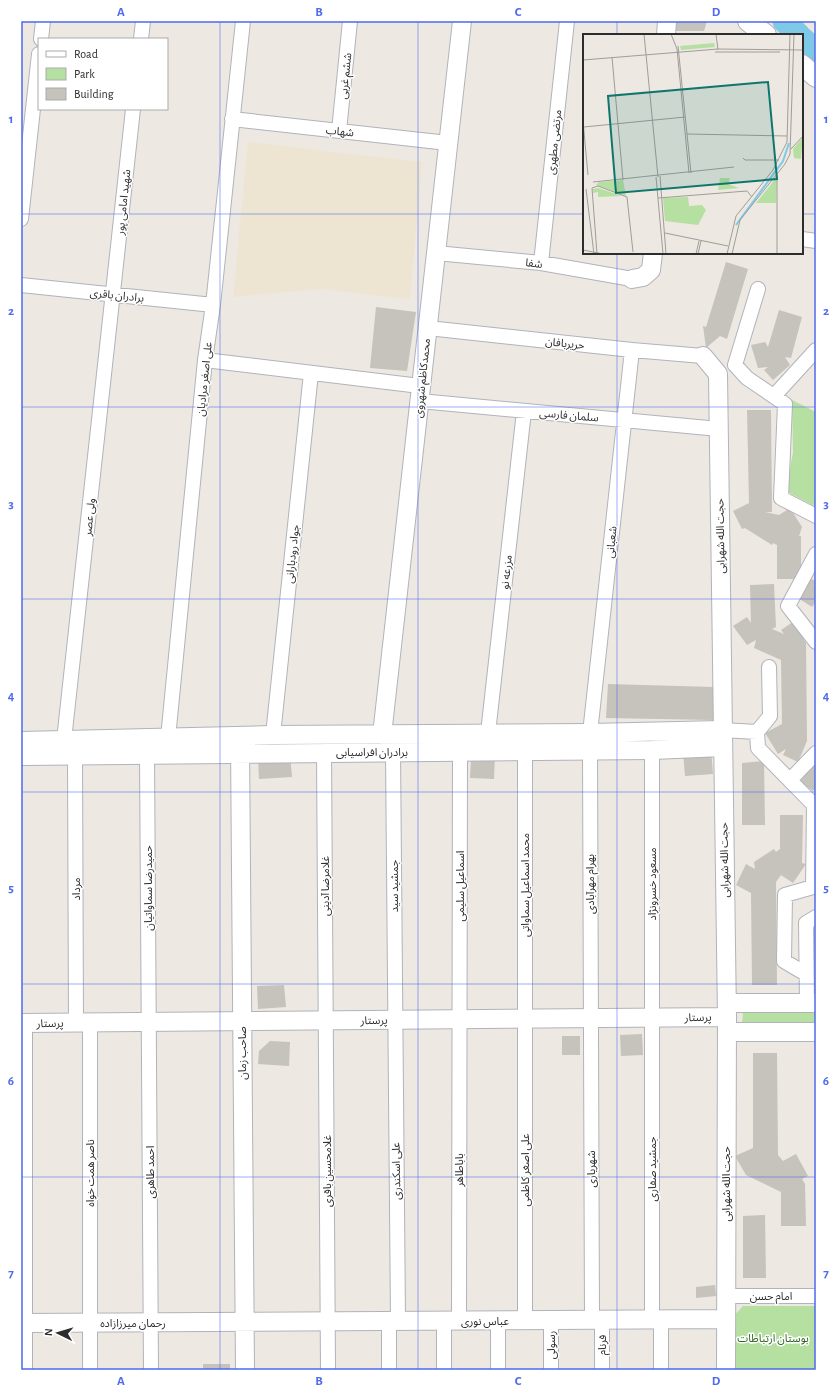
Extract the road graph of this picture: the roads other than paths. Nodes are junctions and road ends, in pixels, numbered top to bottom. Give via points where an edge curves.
1 (43, 21) edge
2 (143, 21) edge
3 (243, 21) edge
4 (350, 21) edge
5 (462, 21) edge
6 (567, 21) edge
7 (667, 21) edge
8 (666, 34) edge
9 (41, 38) edge
10 (141, 38) edge
11 (38, 63) edge
12 (803, 66) edge
13 (816, 77) edge
14 (133, 110) edge
15 (232, 119) junction
16 (339, 131) junction
17 (448, 143) junction
18 (21, 219) edge
19 (803, 239) edge
20 (816, 241) edge
21 (436, 253) junction
22 (653, 254) edge
23 (541, 263) junction
24 (632, 279) joint
25 (21, 285) edge
26 (758, 289) dead end
27 (113, 294) junction
28 (213, 305) junction
29 (428, 328) junction
30 (632, 350) junction
31 (816, 350) edge
32 (703, 356) joint
33 (205, 360) junction
34 (311, 373) junction
35 (420, 394) junction
36 (774, 396) junction
37 (524, 411) junction
38 (624, 420) junction
39 (719, 429) junction
40 (816, 516) edge
41 (816, 554) edge
42 (816, 642) edge
43 (769, 667) dead end
44 (757, 732) junction
45 (488, 733) junction
46 (273, 735) junction
47 (382, 735) junction
48 (168, 738) junction
49 (722, 738) junction
50 (64, 740) junction
51 (21, 741) edge
52 (590, 742) junction
53 (240, 745) junction
54 (652, 750) junction
55 (525, 751) junction
56 (324, 752) junction
57 (393, 752) junction
58 (460, 752) junction
59 (816, 753) edge
60 (147, 754) junction
61 (21, 756) edge
62 (75, 756) junction
63 (790, 780) junction
64 (816, 917) edge
65 (806, 974) junction
66 (811, 1003) edge
67 (727, 1017) junction
68 (591, 1018) junction
69 (653, 1018) junction
70 (460, 1019) junction
71 (525, 1019) junction
72 (326, 1020) junction
73 (395, 1020) junction
74 (242, 1021) junction
75 (149, 1022) junction
76 (23, 1023) edge
77 (83, 1023) junction
78 (816, 1032) edge
79 (726, 1296) junction
80 (816, 1296) edge
81 (726, 1319) junction
82 (525, 1320) junction
83 (551, 1320) junction
84 (597, 1320) junction
85 (657, 1320) junction
86 (393, 1321) junction
87 (451, 1321) junction
88 (498, 1321) junction
89 (244, 1322) junction
90 (328, 1322) junction
91 (23, 1323) edge
92 (90, 1323) junction
93 (151, 1323) junction
94 (25, 1370) edge
95 (90, 1370) edge
96 (151, 1370) edge
97 (245, 1370) edge
98 (328, 1370) edge
99 (389, 1370) edge
100 (444, 1370) edge
101 (498, 1370) edge
102 (551, 1370) edge
103 (602, 1370) edge
104 (661, 1370) edge
105 (726, 1370) edge

1 - 9 street
2 - 10 street
3 - 15 street, علی اصغر مرادیان
4 - 16 street, ششم غربی
5 - 17 street, محمدکاظم شهروی
6 - 23 street, مرتضی مطهری
7 - 8 street
11 - 18 street
12 - 13 main road
14 - 27 street, شهید امامی پور
15 - 16 street, شهاب
15 - 28 street, علی اصغر مرادیان
16 - 17 street, شهاب
17 - 21 street, محمدکاظم شهروی
19 - 20 street
21 - 23 street, شفا
21 - 29 street, محمدکاظم شهروی
22 - 24 street via 651,270 643,277
23 - 24 street, شفا
25 - 27 street, برادران باقری
26 - 36 street via 735,365 746,378
27 - 28 street, برادران باقری
27 - 50 street, ولی عصر
28 - 33 street, علی اصغر مرادیان
29 - 30 street, حریربافان
29 - 35 street, محمدکاظم شهروی
30 - 32 street, حریربافان
30 - 38 street, شعبانی
31 - 36 street
32 - 39 street, حجت الله شهرابی via 718,374
33 - 34 street
33 - 48 street, علی اصغر مرادیان
34 - 35 street
34 - 46 street, جواد رودبارانی
35 - 37 street, سلمان فارسی
35 - 47 street, محمدکاظم شهروی
36 - 40 street via 785,404 781,498
37 - 38 street, سلمان فارسی
37 - 45 street, مزرعه نو
38 - 39 street, سلمان فارسی
38 - 52 street, شعبانی
39 - 49 street, حجت الله شهرابی
41 - 42 street via 788,606
43 - 44 street via 770,716
44 - 49 street
44 - 63 street via 758,748
45 - 47 street, برادران افراسیابی
45 - 52 street, برادران افراسیابی
46 - 47 street, برادران افراسیابی
46 - 53 street, برادران افراسیابی
48 - 50 street, برادران افراسیابی
48 - 53 street, برادران افراسیابی
49 - 52 street, برادران افراسیابی
49 - 54 street, برادران افراسیابی
49 - 67 street, حجت الله شهرابی
50 - 51 street, برادران افراسیابی
52 - 54 street, برادران افراسیابی
52 - 55 street, برادران افراسیابی
52 - 68 street, بهرام مهرآبادی
53 - 56 street, برادران افراسیابی
53 - 60 street, برادران افراسیابی
53 - 74 street, صاحب زمان
54 - 69 street, مسعود خسرونژاد
55 - 58 street, برادران افراسیابی
55 - 71 street, محمد اسماعیل سماواتی
56 - 57 street, برادران افراسیابی
56 - 72 street, غلامرضا آدینی
57 - 58 street, برادران افراسیابی
57 - 73 street, جمشید سید
58 - 70 street, اسماعیل سلیمی
59 - 63 street
60 - 62 street, برادران افراسیابی
60 - 75 street, حمیدرضا سماواتیان
61 - 62 street, برادران افراسیابی
62 - 77 street, مرداد
63 - 65 street via 814,805 813,887 785,895 784,962
64 - 65 street via 806,923
65 - 66 street
66 - 67 street, پرستار
67 - 69 street, پرستار
67 - 78 street, پرستار
67 - 79 street, حجت الله شهرابی
68 - 69 street, پرستار
68 - 71 street, پرستار
68 - 84 street, شهریاری
69 - 85 street, جمشید صفاری
70 - 71 street, پرستار
70 - 73 street, پرستار
70 - 87 street, باباطاهر
71 - 82 street, علی اصغر کاظمی
72 - 73 street, پرستار
72 - 74 street, پرستار
72 - 90 street, غلامحسین باقری
73 - 86 street, علی اسکندری
74 - 75 street, پرستار
74 - 89 street, صاحب زمان
75 - 77 street, پرستار
75 - 93 street, احمد طاهری
76 - 77 street, پرستار
76 - 91 street
77 - 92 street, ناصر همت خواه
79 - 80 street, امام حسن
79 - 81 street, حجت الله شهرابی
81 - 85 street, عباس نوری
81 - 105 street, حجت الله شهرابی
82 - 83 street, عباس نوری
82 - 88 street, عباس نوری
83 - 84 street, عباس نوری
83 - 102 street, رسولى
84 - 85 street, عباس نوری
84 - 103 street, فرنام
85 - 104 street, جمشید صفاری
86 - 87 street, عباس نوری
86 - 90 street, عباس نوری
86 - 99 street, علی اسکندری
87 - 88 street, عباس نوری
87 - 100 street, باباطاهر
88 - 101 street
89 - 90 street, عباس نوری
89 - 93 street, رحمان میرزازاده
89 - 97 street, صاحب زمان
90 - 98 street, غلامحسین باقری
91 - 92 street, رحمان میرزازاده
91 - 94 street
92 - 93 street, رحمان میرزازاده
92 - 95 street, ناصر همت خواه
93 - 96 street, احمد طاهری

